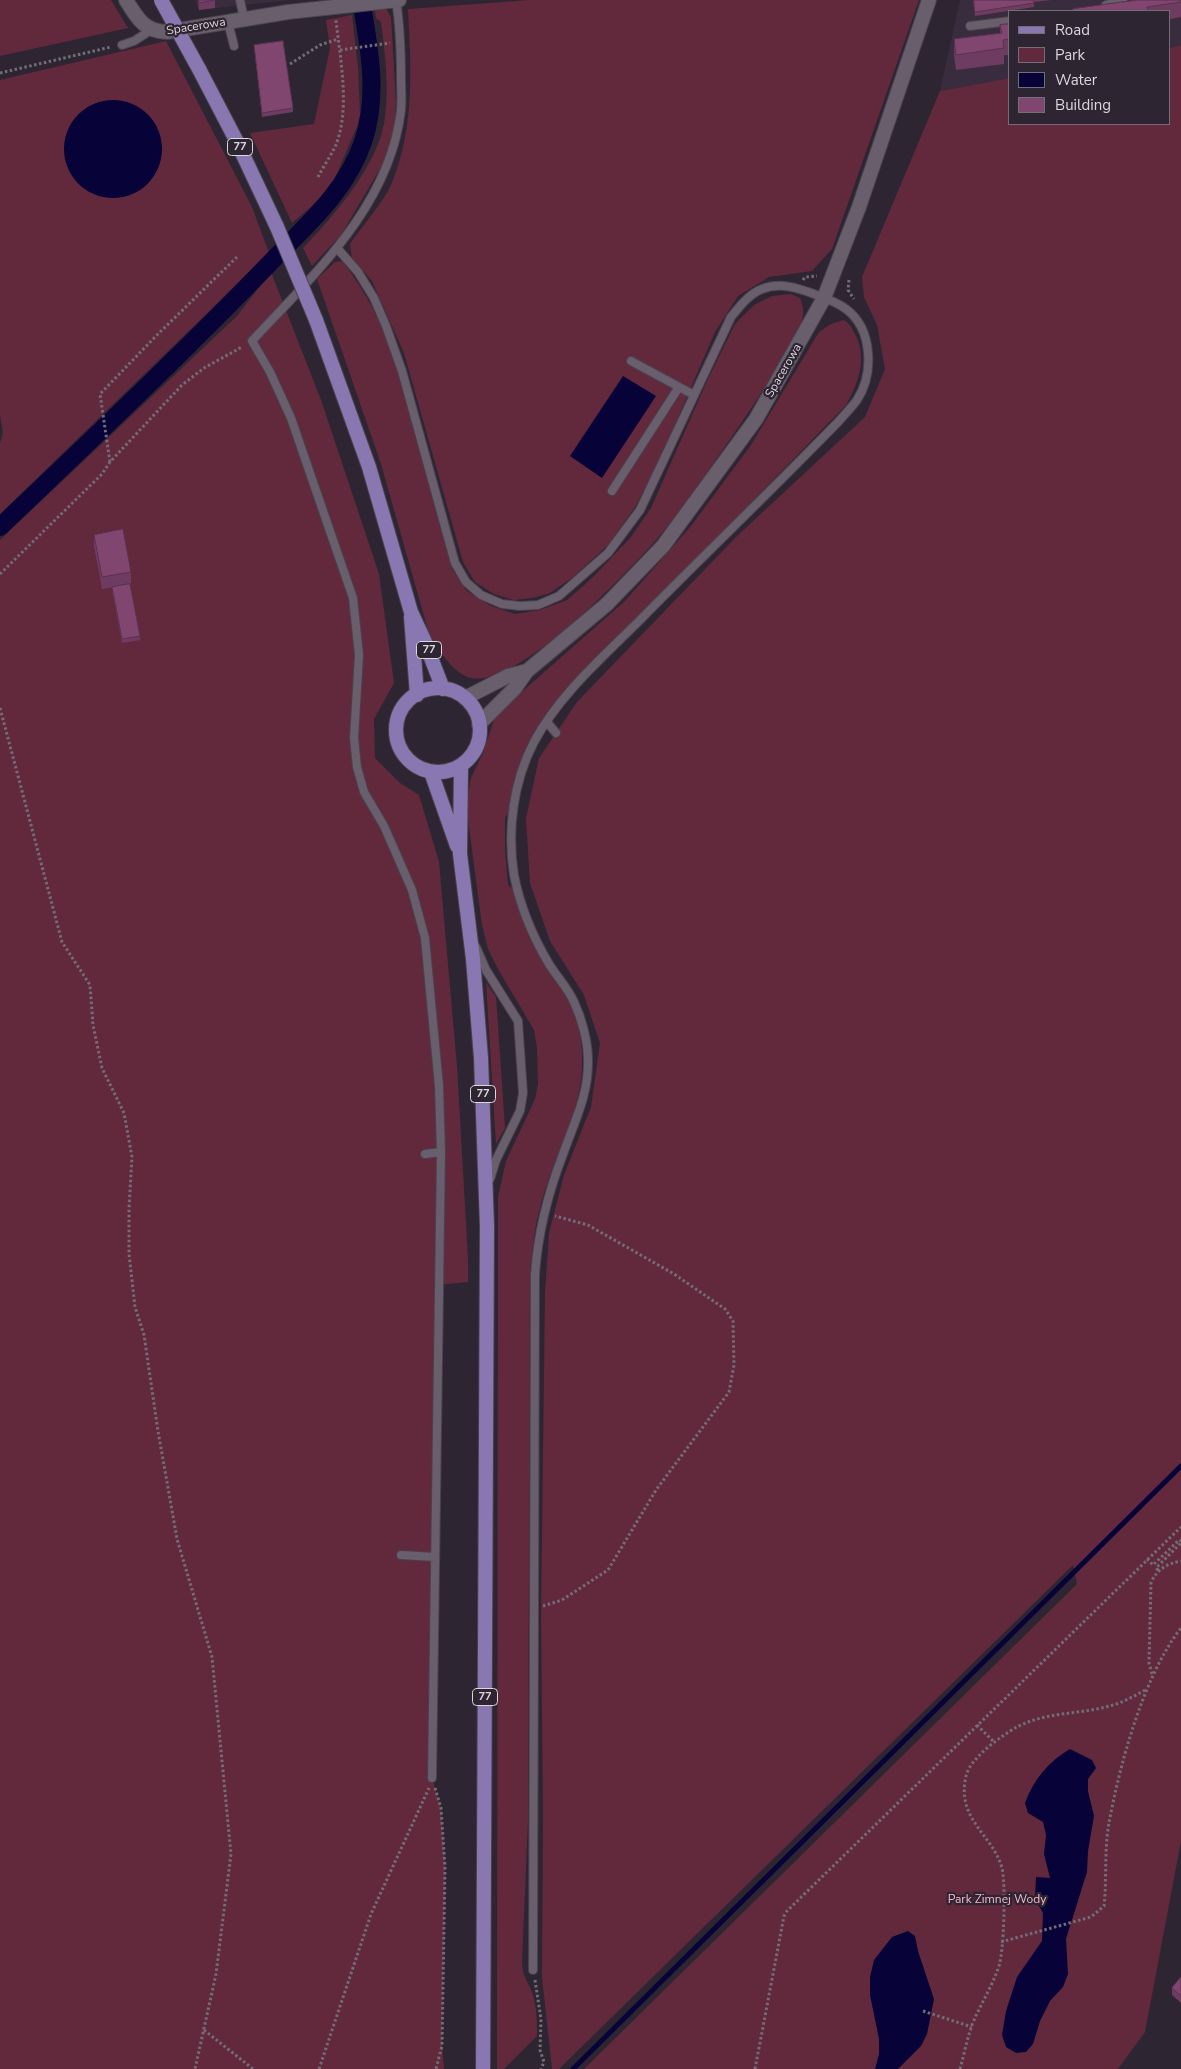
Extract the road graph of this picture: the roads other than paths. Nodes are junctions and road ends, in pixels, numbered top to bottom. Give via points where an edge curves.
1 (126, 0) edge
2 (161, 0) edge
3 (240, 0) edge
4 (397, 0) edge
5 (929, 0) edge
6 (1123, 0) edge
7 (1102, 6) edge
8 (244, 19) junction
9 (1008, 20) edge
10 (228, 22) junction
11 (970, 26) dead end
12 (151, 30) junction
13 (122, 44) road end
14 (234, 46) dead end
15 (338, 248) junction
16 (824, 298) junction
17 (631, 361) dead end
18 (679, 387) junction
19 (694, 394) junction
20 (612, 491) dead end
21 (411, 612) junction
22 (527, 671) junction
23 (443, 689) junction
24 (417, 695) junction
25 (465, 698) junction
26 (547, 722) junction
27 (480, 724) junction
28 (556, 733) dead end
29 (461, 766) junction
30 (431, 772) junction
31 (460, 854) junction
32 (468, 918) junction
33 (441, 1152) junction
34 (425, 1154) dead end
35 (486, 1209) junction
36 (401, 1555) dead end
37 (435, 1558) junction
38 (432, 1778) road end
39 (533, 1970) road end
40 (483, 2069) edge

1 - 12 street via 141,23
2 - 21 main road, 77, bridge via 237,142 316,320 369,467
3 - 8 lane
4 - 8 street, Spacerowa
4 - 15 lane via 401,109 392,156 368,204
5 - 16 street, Spacerowa via 859,207
6 - 7 lane
8 - 10 street, Spacerowa
9 - 11 lane
10 - 12 street, Spacerowa via 167,32
10 - 14 lane
12 - 13 lane, Spacerowa via 134,41
15 - 19 lane via 358,272 386,326 402,371 456,563 466,582 481,595 502,604 538,605 559,596 608,553 640,510
15 - 33 lane via 252,341 291,418 352,598 359,655 354,738 356,767 364,792 384,826 412,890 425,938 439,1078
16 - 19 lane via 798,288 778,285 761,289 744,301 731,317
16 - 22 street, Spacerowa via 756,419 663,546 607,604
16 - 26 lane via 846,309 866,338 867,378 857,400 572,690
17 - 18 lane
18 - 19 lane
18 - 20 lane
21 - 23 main road, 77
21 - 24 main road, 77
22 - 25 street, Spacerowa via 508,676
22 - 27 street, Spacerowa
23 - 24 main road via 427,690
23 - 25 main road
24 - 30 main road via 400,713 397,738 409,760
25 - 27 main road
26 - 28 lane
26 - 39 lane via 523,769 514,803 511,834 514,874 532,931 574,1001 588,1059 580,1110 543,1212 537,1243 534,1304
27 - 29 main road via 476,748
29 - 30 main road
29 - 31 main road, 77
30 - 31 main road, 77
31 - 32 main road, 77
32 - 35 main road, 77 via 482,1058
32 - 35 lane via 478,954 519,1027 523,1102 491,1174
33 - 34 lane
33 - 37 lane
35 - 40 main road, 77
36 - 37 lane
37 - 38 lane

